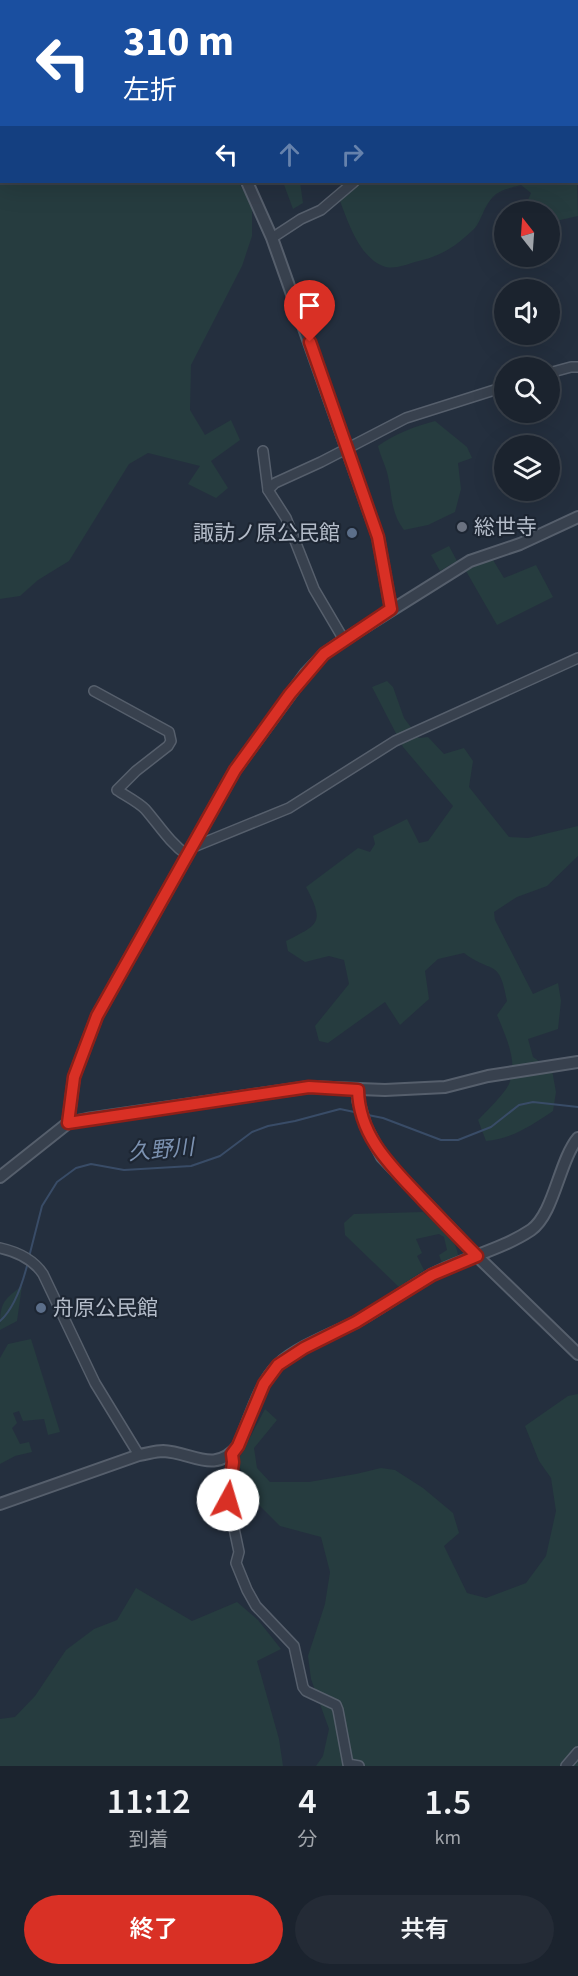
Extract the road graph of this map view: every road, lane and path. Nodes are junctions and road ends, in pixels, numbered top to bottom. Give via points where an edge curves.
1 (247, 183) edge
2 (353, 183) edge
3 (272, 238) junction
4 (578, 367) edge
5 (560, 370) edge
6 (494, 390) edge
7 (347, 447) junction
8 (263, 451) dead end
9 (268, 490) junction
10 (578, 517) edge
11 (391, 609) junction
12 (344, 640) junction
13 (578, 658) edge
14 (94, 691) dead end
15 (189, 851) junction
16 (578, 1062) edge
17 (358, 1095) junction
18 (68, 1123) junction
19 (578, 1138) edge
20 (0, 1178) edge
21 (0, 1248) edge
22 (477, 1256) junction
23 (578, 1354) edge
24 (232, 1454) junction
25 (139, 1455) junction
26 (0, 1504) edge
27 (578, 1752) edge
28 (359, 1766) edge
29 (566, 1766) edge

1 - 3 street
2 - 3 street via 321,210
3 - 7 street
4 - 5 street
6 - 7 street via 406,418
7 - 9 street
7 - 11 street via 378,537
8 - 9 street
9 - 12 street via 286,518 314,589
10 - 11 street via 520,544 470,561
11 - 12 street
12 - 15 street via 306,673 251,746
13 - 15 street via 394,741 289,808
14 - 15 street via 169,732 168,746 117,790 144,808 177,848
15 - 18 street via 97,1016 74,1077
16 - 17 street via 445,1087
17 - 18 street via 309,1087
17 - 22 street via 366,1127 382,1156
18 - 20 street
19 - 22 street via 540,1222
21 - 25 street via 35,1263 43,1274 95,1383
22 - 23 street
22 - 24 street via 432,1275 278,1365 264,1384
24 - 25 street via 208,1461 163,1451
24 - 28 street via 228,1500 239,1552 236,1563 243,1581 256,1606 294,1646 306,1691 336,1705 348,1764
25 - 26 street
27 - 29 street

